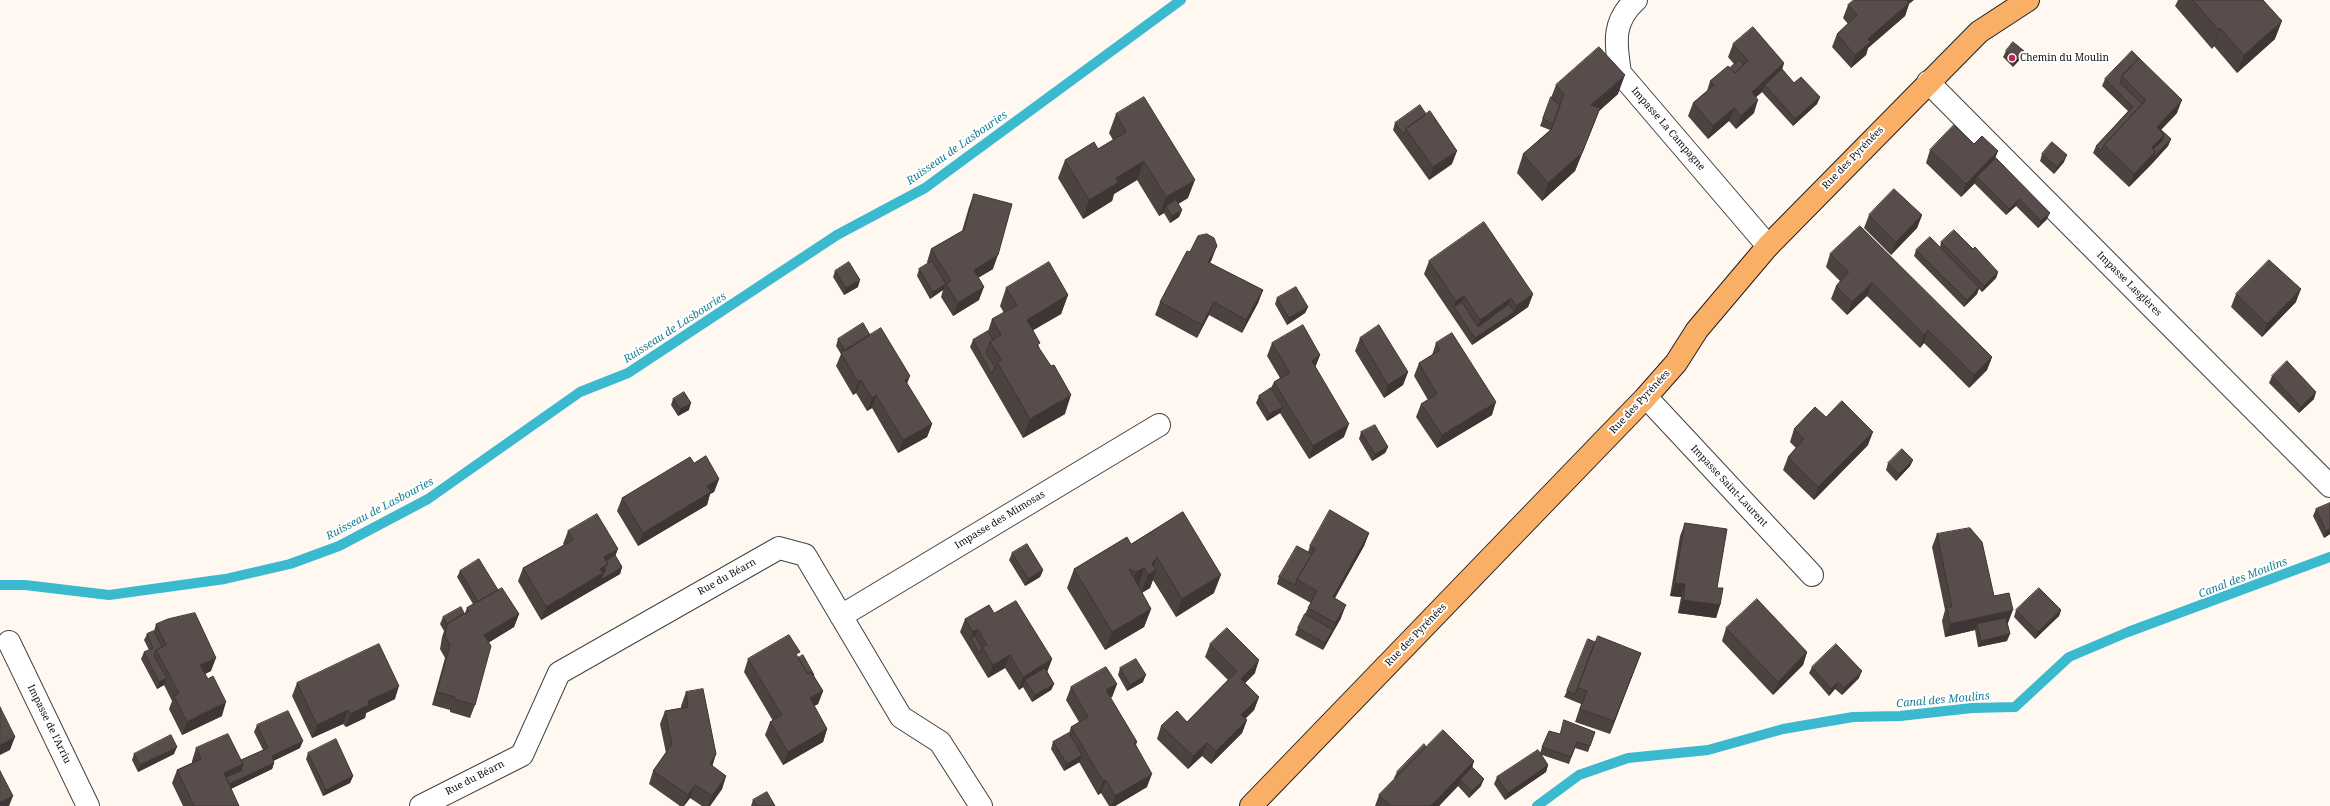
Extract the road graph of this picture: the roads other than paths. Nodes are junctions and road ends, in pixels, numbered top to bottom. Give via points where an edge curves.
1 (1636, 0) edge
2 (2028, 0) edge
3 (1928, 82) junction
4 (1768, 246) junction
5 (1646, 397) junction
6 (1159, 425) dead end
7 (2330, 486) edge
8 (1812, 575) dead end
9 (841, 616) junction
10 (9, 642) dead end
11 (88, 806) edge
12 (421, 806) edge
13 (981, 806) edge
14 (1251, 806) edge

1 - 4 street, Impasse La Campagne via 1626,8 1615,38 1620,73
2 - 3 main road, Rue des Pyrénées via 1979,32
3 - 4 main road, Rue des Pyrénées
3 - 7 street, Impasse Lasglères
4 - 5 main road, Rue des Pyrénées via 1697,330 1676,363
5 - 8 street, Impasse Saint-Laurent
5 - 14 main road, Rue des Pyrénées
6 - 9 street, Impasse des Mimosas
9 - 12 street, Rue du Béarn via 805,555 779,548 559,673 522,755
9 - 13 street, Rue du Béarn via 901,717 940,742
10 - 11 street, Impasse de l'Arriu

